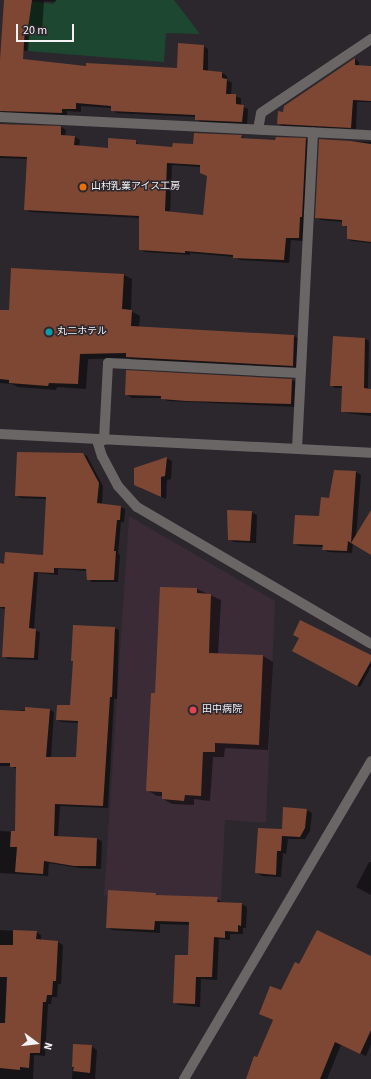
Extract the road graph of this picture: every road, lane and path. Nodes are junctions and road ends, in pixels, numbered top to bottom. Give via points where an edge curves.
1 (371, 39) edge
2 (0, 118) edge
3 (258, 129) junction
4 (313, 132) junction
5 (371, 135) edge
6 (300, 373) junction
7 (0, 434) edge
8 (101, 440) junction
9 (297, 449) junction
10 (371, 453) edge
11 (371, 644) edge
12 (371, 762) edge
13 (184, 1079) edge

1 - 3 street via 261,113
2 - 3 street
3 - 4 street
4 - 5 street
4 - 6 street
6 - 8 street via 108,363
6 - 9 street
7 - 8 street
8 - 9 street
8 - 11 street via 102,456 118,486 137,507
9 - 10 street
12 - 13 street

